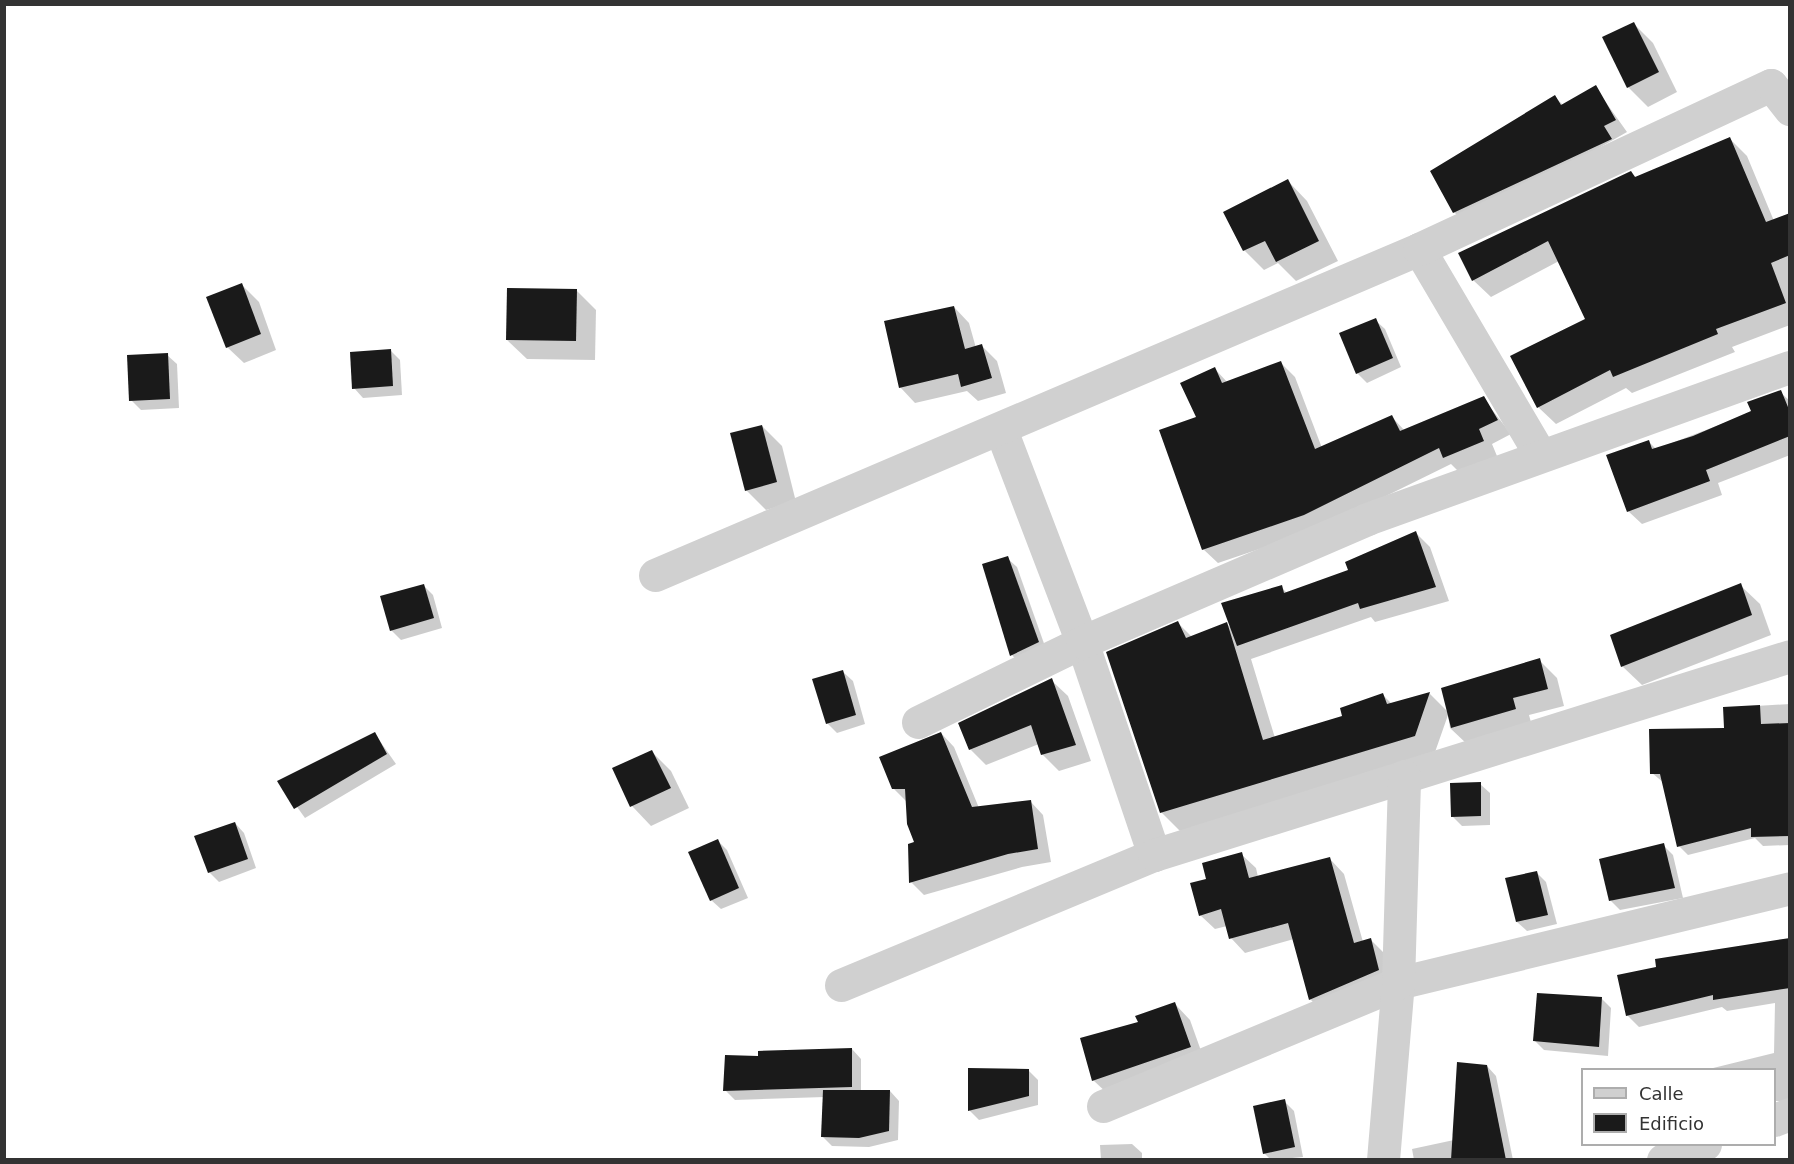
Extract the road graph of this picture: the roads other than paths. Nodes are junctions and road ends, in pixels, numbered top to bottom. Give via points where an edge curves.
1 (1790, 109) edge
2 (1419, 249) junction
3 (1790, 367) edge
4 (1001, 430) junction
5 (1541, 456) junction
6 (655, 575) dead end
7 (1082, 642) junction
8 (1790, 656) edge
9 (918, 722) dead end
10 (1404, 776) junction
11 (1154, 855) junction
12 (1790, 888) edge
13 (1398, 983) junction
14 (842, 985) dead end
15 (1103, 1106) dead end
16 (1700, 1146) edge
17 (1383, 1160) edge
18 (1663, 1160) edge

1 - 2 street via 1770,85
2 - 4 street
2 - 5 street
3 - 5 street
4 - 6 street
4 - 7 street
5 - 7 street via 1367,519
7 - 9 street
7 - 11 street
8 - 10 street
10 - 11 street
10 - 13 street
11 - 14 street
12 - 13 street
13 - 15 street
13 - 17 street
16 - 18 street

